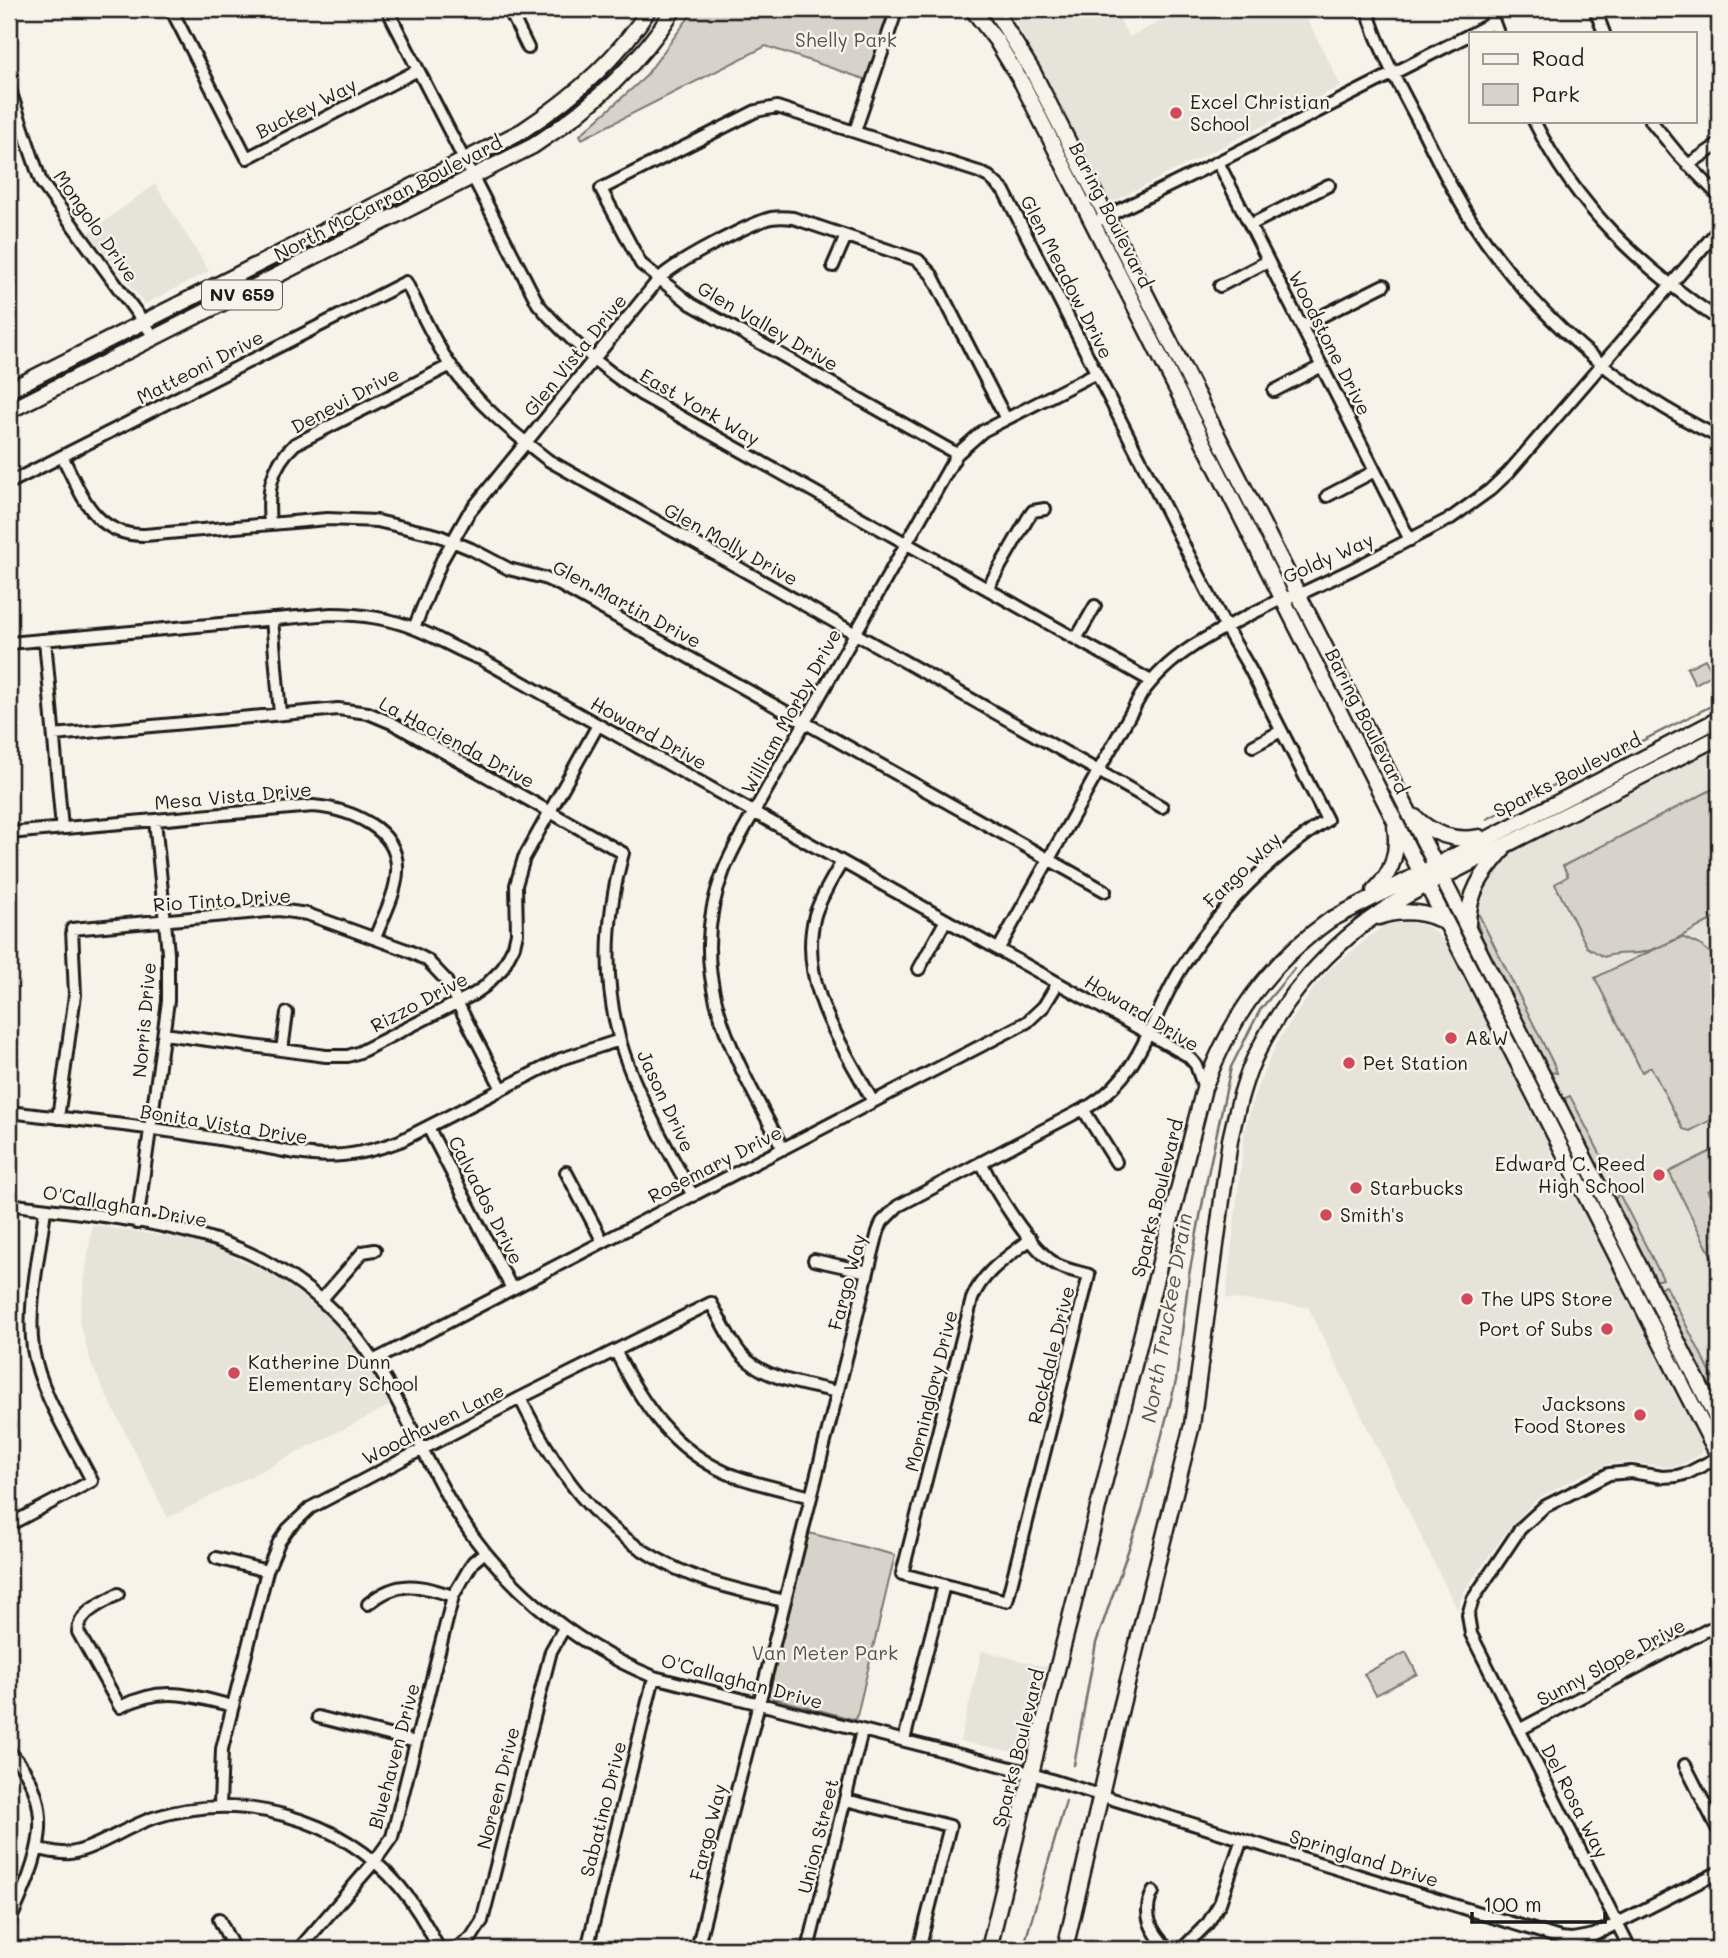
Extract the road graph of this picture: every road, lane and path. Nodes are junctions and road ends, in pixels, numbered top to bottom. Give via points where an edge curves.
1 (171, 9) edge
2 (387, 9) edge
3 (509, 9) edge
4 (649, 9) edge
5 (674, 9) edge
6 (897, 9) edge
7 (972, 9) edge
8 (994, 9) edge
9 (1367, 9) edge
10 (1489, 9) edge
11 (1595, 9) edge
12 (1496, 28) edge
13 (1604, 32) edge
14 (1469, 36) edge
15 (528, 48) dead end
16 (418, 70) junction
17 (1394, 74) junction
18 (9, 87) edge
19 (1535, 122) edge
20 (1652, 122) edge
21 (855, 131) junction
22 (1719, 145) edge
23 (466, 161) junction
24 (1218, 162) junction
25 (1688, 164) junction
26 (474, 177) junction
27 (1329, 185) dead end
28 (601, 189) joint
29 (1719, 196) edge
30 (1100, 220) junction
31 (1250, 225) junction
32 (1719, 229) edge
33 (846, 236) junction
34 (1268, 261) junction
35 (833, 266) dead end
36 (659, 279) junction
37 (406, 282) joint
38 (1384, 285) dead end
39 (1220, 286) dead end
40 (1671, 286) junction
41 (1719, 320) edge
42 (143, 323) junction
43 (1301, 326) junction
44 (155, 338) junction
45 (593, 359) junction
46 (450, 365) junction
47 (1602, 365) junction
48 (1322, 366) junction
49 (1096, 373) junction
50 (9, 390) edge
51 (1273, 391) dead end
52 (9, 411) edge
53 (1006, 419) junction
54 (1719, 437) edge
55 (526, 443) junction
56 (957, 454) junction
57 (62, 456) junction
58 (1375, 471) junction
59 (9, 484) edge
60 (1327, 496) dead end
61 (1045, 509) dead end
62 (270, 524) junction
63 (451, 540) junction
64 (1410, 540) junction
65 (905, 543) junction
66 (987, 589) junction
67 (1290, 596) junction
68 (1094, 606) dead end
69 (272, 619) junction
70 (414, 628) junction
71 (1226, 628) junction
72 (854, 634) junction
73 (1076, 639) junction
74 (45, 640) junction
75 (9, 643) edge
76 (1151, 681) junction
77 (280, 714) junction
78 (1719, 719) edge
79 (804, 722) junction
80 (598, 725) junction
81 (1282, 731) junction
82 (54, 735) junction
83 (1719, 737) edge
84 (1253, 746) dead end
85 (1098, 771) junction
86 (1162, 807) dead end
87 (1398, 809) junction
88 (549, 812) junction
89 (754, 812) junction
90 (155, 820) junction
91 (1327, 820) joint
92 (62, 828) junction
93 (9, 833) edge
94 (1491, 835) junction
95 (1509, 844) junction
96 (623, 853) joint
97 (1049, 859) junction
98 (842, 862) junction
99 (1438, 871) junction
100 (1424, 878) junction
101 (1105, 891) dead end
102 (1366, 900) junction
103 (946, 920) junction
104 (164, 921) junction
105 (1368, 921) junction
106 (1448, 925) junction
107 (1468, 930) junction
108 (375, 938) junction
109 (998, 950) junction
110 (919, 969) dead end
111 (1058, 983) junction
112 (457, 1002) junction
113 (287, 1013) dead end
114 (164, 1034) junction
115 (1148, 1034) junction
116 (620, 1040) junction
117 (282, 1050) junction
118 (502, 1088) junction
119 (1204, 1088) junction
120 (873, 1102) junction
121 (1083, 1109) junction
122 (9, 1112) edge
123 (58, 1118) junction
124 (428, 1127) junction
125 (150, 1128) junction
126 (783, 1149) junction
127 (1116, 1161) dead end
128 (981, 1162) junction
129 (566, 1172) dead end
130 (693, 1196) junction
131 (9, 1204) edge
132 (45, 1209) junction
133 (137, 1223) junction
134 (1031, 1239) junction
135 (603, 1242) junction
136 (375, 1250) dead end
137 (814, 1260) dead end
138 (868, 1272) junction
139 (512, 1289) junction
140 (322, 1299) junction
141 (616, 1352) junction
142 (375, 1360) junction
143 (837, 1392) junction
144 (520, 1398) junction
145 (1719, 1423) edge
146 (423, 1448) junction
147 (1719, 1457) edge
148 (811, 1497) junction
149 (9, 1525) edge
150 (485, 1552) junction
151 (216, 1558) dead end
152 (267, 1571) junction
153 (944, 1585) junction
154 (118, 1594) dead end
155 (453, 1596) junction
156 (784, 1601) junction
157 (368, 1604) dead end
158 (1719, 1627) edge
159 (564, 1628) junction
160 (654, 1677) junction
161 (758, 1704) junction
162 (233, 1706) junction
163 (318, 1717) dead end
164 (1519, 1730) junction
165 (862, 1731) junction
166 (904, 1740) junction
167 (416, 1742) junction
168 (9, 1751) edge
169 (1685, 1765) dead end
170 (1031, 1773) junction
171 (1101, 1794) junction
172 (846, 1800) junction
173 (220, 1807) junction
174 (1719, 1832) edge
175 (1241, 1839) junction
176 (38, 1849) junction
177 (374, 1861) junction
178 (1719, 1872) edge
179 (1153, 1892) dead end
180 (219, 1919) dead end
181 (9, 1923) edge
182 (1618, 1924) junction
183 (234, 1949) edge
184 (299, 1949) edge
185 (439, 1949) edge
186 (456, 1949) edge
187 (587, 1949) edge
188 (697, 1949) edge
189 (808, 1949) edge
190 (919, 1949) edge
191 (989, 1949) edge
192 (1065, 1949) edge
193 (1168, 1949) edge
194 (1182, 1949) edge
195 (1630, 1949) edge

1 - 16 street, Buckey Way via 247,158
2 - 16 street, East York Way
3 - 15 street
4 - 23 main road, North McCarran Boulevard / NV 659 via 627,40 570,97 522,131
5 - 26 main road, North McCarran Boulevard / NV 659 via 622,74 586,108 534,146
6 - 21 street
7 - 30 main road, Baring Boulevard via 996,40
8 - 30 main road, Baring Boulevard via 1024,54
9 - 17 street
10 - 12 street
11 - 13 street
14 - 17 street
16 - 23 street, East York Way
17 - 24 street
17 - 47 street via 1453,190 1493,252 1535,303
18 - 42 street, Mongolo Drive via 46,190
19 - 40 street via 1585,202 1626,248
20 - 25 street
21 - 28 street, Glen Meadow Drive via 788,110 766,108
21 - 49 street, Glen Meadow Drive via 979,172 997,183
22 - 25 street
23 - 26 street, East York Way
23 - 42 main road, North McCarran Boulevard / NV 659
24 - 30 street
24 - 31 street, Woodstone Drive
25 - 29 street
26 - 44 main road, North McCarran Boulevard / NV 659
26 - 45 street, East York Way via 538,304 556,327
27 - 31 street
28 - 36 street, Glen Valley Drive via 635,257
30 - 67 main road, Baring Boulevard
31 - 34 street, Woodstone Drive
32 - 40 street, Goldy Way
33 - 35 street
33 - 36 street, Glen Vista Drive via 793,218 771,218 673,266
33 - 53 street, Glen Vista Drive via 918,260 926,267
34 - 39 street
34 - 43 street, Woodstone Drive
36 - 45 street, Glen Vista Drive
36 - 56 street, Glen Valley Drive via 691,304
37 - 46 street, Glen Molly Drive
37 - 57 street, Matteoni Drive
38 - 43 street
40 - 41 street
40 - 47 street, Goldy Way
42 - 44 street, Mongolo Drive
42 - 50 main road, North McCarran Boulevard / NV 659
43 - 48 street, Woodstone Drive
44 - 52 main road, North McCarran Boulevard / NV 659
45 - 55 street, Glen Vista Drive
45 - 65 street, East York Way via 642,395
46 - 55 street, Glen Molly Drive via 484,406
46 - 62 street, Denevi Drive via 295,444 273,474
47 - 54 street via 1668,411
47 - 64 street, Goldy Way via 1508,474 1451,518
48 - 51 street
48 - 58 street, Woodstone Drive
49 - 53 street, William Morby Drive
49 - 71 street, Glen Meadow Drive
53 - 56 street, William Morby Drive via 983,431
55 - 63 street, Glen Vista Drive
55 - 72 street, Glen Molly Drive via 560,468
56 - 65 street, William Morby Drive
57 - 59 street, Matteoni Drive
57 - 62 street, Glen Martin Drive via 89,508 124,533
58 - 60 street
58 - 64 street, Woodstone Drive
61 - 66 street via 1033,511
62 - 63 street, Glen Martin Drive via 377,521
63 - 70 street, Glen Vista Drive
63 - 79 street, Glen Martin Drive via 509,569 560,585
64 - 67 street, Goldy Way
65 - 66 street, East York Way
65 - 72 street, William Morby Drive
66 - 73 street, East York Way
67 - 71 street, Goldy Way
67 - 87 main road, Baring Boulevard
68 - 73 street
69 - 70 street, Howard Drive via 352,614
69 - 74 street, Howard Drive
69 - 77 street
70 - 80 street, Howard Drive via 481,659
71 - 76 street, Goldy Way via 1180,654
71 - 81 street, Glen Meadow Drive
72 - 79 street, William Morby Drive
72 - 85 street, Glen Molly Drive
73 - 76 street, East York Way
74 - 75 street, Howard Drive
74 - 82 street
76 - 85 street, Goldy Way
77 - 82 street, La Hacienda Drive
77 - 88 street, La Hacienda Drive via 338,709 368,713
78 - 94 main road, Sparks Boulevard
79 - 89 street, William Morby Drive
79 - 97 street, Glen Martin Drive
80 - 88 street, Rizzo Drive
80 - 89 street, Howard Drive
81 - 84 street
81 - 91 street, Glen Meadow Drive
82 - 92 street
83 - 95 main road, Sparks Boulevard
85 - 86 street, Glen Molly Drive
85 - 97 street, Goldy Way
87 - 94 main road via 1443,835 1465,839
87 - 99 main road, Baring Boulevard
87 - 100 main road, Baring Boulevard
87 - 102 main road via 1393,862
88 - 96 street, La Hacienda Drive
88 - 112 street, Rizzo Drive via 519,871 517,933 509,958 484,987
89 - 98 street, Howard Drive
89 - 126 street, William Morby Drive via 732,852 716,896 710,968 725,1034
90 - 92 street, Mesa Vista Drive
90 - 104 street, Norris Drive
90 - 108 street, Mesa Vista Drive via 313,806 369,823 386,835 397,865 395,884
91 - 115 street, Fargo Way via 1256,874 1214,920 1179,972
92 - 93 street, Mesa Vista Drive
94 - 99 main road, Sparks Boulevard
95 - 99 main road, Sparks Boulevard
95 - 107 main road via 1476,885
96 - 116 street, Jason Drive via 608,945 609,983
97 - 101 street, Glen Martin Drive
97 - 109 street, Goldy Way
98 - 103 street, Howard Drive
98 - 120 street via 816,913 811,962 825,1010
99 - 100 main road, Sparks Boulevard
99 - 107 main road, Baring Boulevard
100 - 102 main road, Sparks Boulevard
100 - 105 main road, Sparks Boulevard
100 - 106 main road, Baring Boulevard
102 - 119 main road, Sparks Boulevard via 1330,919 1273,967 1232,1025
103 - 109 street, Howard Drive
103 - 110 street
104 - 108 street, Rio Tinto Drive via 293,911
104 - 114 street, Norris Drive via 169,976
104 - 123 street, Rio Tinto Drive via 72,929 75,995
105 - 106 main road via 1402,912 1433,916
105 - 171 main road, Sparks Boulevard via 1291,996 1257,1051 1237,1110 1192,1425
106 - 147 main road, Baring Boulevard
107 - 145 main road, Baring Boulevard
108 - 112 street, Rio Tinto Drive via 427,960 445,979
109 - 111 street, Howard Drive
111 - 115 street, Howard Drive
111 - 120 street, Rosemary Drive via 1027,1022
112 - 117 street, Rizzo Drive via 348,1056
112 - 118 street, Rio Tinto Drive
113 - 117 street
114 - 117 street, Rizzo Drive
114 - 125 street, Norris Drive
115 - 119 street, Howard Drive via 1188,1056
115 - 121 street, Fargo Way via 1138,1058 1118,1084
116 - 118 street, Bonita Vista Drive via 561,1059
116 - 130 street, Jason Drive via 638,1088
118 - 124 street, Bonita Vista Drive
119 - 170 main road, Sparks Boulevard
120 - 126 street, Rosemary Drive
121 - 127 street
121 - 128 street, Fargo Way
122 - 123 street, Bonita Vista Drive
123 - 125 street, Bonita Vista Drive
124 - 125 street, Bonita Vista Drive via 381,1148 318,1157
124 - 139 street, Calvados Drive
125 - 133 street, Norris Drive
126 - 130 street, Rosemary Drive
128 - 134 street, Rockdale Drive
128 - 138 street, Fargo Way via 890,1212 878,1232
129 - 135 street
130 - 135 street, Rosemary Drive
131 - 132 street, O'Callaghan Drive
132 - 133 street, O'Callaghan Drive
132 - 149 street via 32,1314 34,1350 45,1387 92,1481
133 - 140 street, O'Callaghan Drive via 189,1232 237,1248
134 - 153 street, Morninglory Drive via 989,1271 976,1288 902,1574
134 - 153 street, Rockdale Drive via 1056,1264 1089,1275 1007,1601
135 - 139 street, Rosemary Drive
136 - 140 street via 363,1252
137 - 138 street
138 - 143 street, Fargo Way
139 - 142 street, Rosemary Drive
140 - 142 street, O'Callaghan Drive
141 - 143 street, Woodhaven Lane via 711,1303 733,1343 751,1363 774,1376
141 - 144 street, Woodhaven Lane
141 - 148 street via 650,1413 692,1454 746,1480
142 - 146 street, O'Callaghan Drive
143 - 148 street, Fargo Way
144 - 146 street, Woodhaven Lane
144 - 156 street via 569,1483 626,1538 692,1575
146 - 150 street, O'Callaghan Drive via 448,1497
146 - 152 street, Woodhaven Lane via 310,1508 279,1542
147 - 164 street, Del Rosa Way via 1677,1476 1609,1474 1544,1507 1520,1529 1473,1599 1468,1615 1471,1634
148 - 156 street, Fargo Way
150 - 155 street, Bluehaven Drive via 473,1562
150 - 159 street, O'Callaghan Drive
151 - 152 street
152 - 162 street, Woodhaven Lane
153 - 166 street
154 - 162 street via 85,1614 78,1625 79,1639 120,1707 166,1692
155 - 157 street via 425,1587 401,1587
155 - 167 street, Bluehaven Drive
156 - 161 street, Fargo Way
158 - 164 street, Sunny Slope Drive
159 - 160 street, O'Callaghan Drive via 615,1660
159 - 186 street, Noreen Drive via 551,1651 482,1921 471,1938
160 - 161 street, O'Callaghan Drive
160 - 187 street, Sabatino Drive
161 - 165 street, O'Callaghan Drive
161 - 188 street, Fargo Way
162 - 173 street, Woodhaven Lane via 220,1764
163 - 167 street
164 - 182 street, Del Rosa Way
165 - 166 street, O'Callaghan Drive
165 - 172 street, Union Street
166 - 170 street, O'Callaghan Drive
167 - 177 street, Bluehaven Drive via 391,1838
168 - 176 street via 24,1770 37,1800
169 - 174 street
170 - 171 street, Springland Drive
170 - 191 main road, Sparks Boulevard
171 - 175 street, Springland Drive
171 - 192 main road, Sparks Boulevard
172 - 189 street, Union Street
172 - 190 street via 950,1826
173 - 176 street via 153,1818 71,1853
173 - 177 street via 267,1810 301,1820 336,1835
175 - 182 street, Springland Drive via 1560,1938 1583,1938
175 - 194 street via 1220,1903
176 - 181 street
177 - 184 street, Bluehaven Drive
177 - 185 street via 413,1902
178 - 182 street, Springland Drive
179 - 193 street via 1148,1906 1150,1925
180 - 183 street
182 - 195 street, Del Rosa Way

